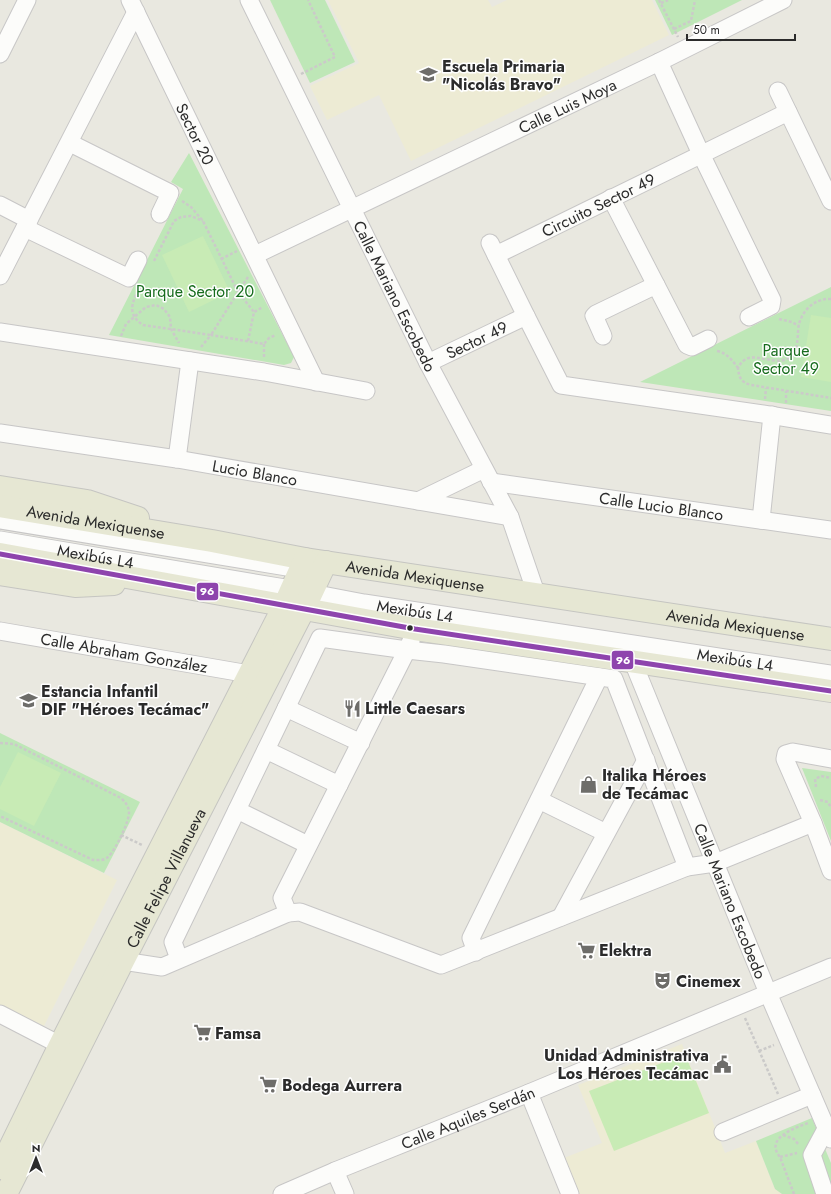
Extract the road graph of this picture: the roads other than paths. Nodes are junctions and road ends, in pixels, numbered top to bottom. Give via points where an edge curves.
1 (27, 0) edge
2 (249, 0) edge
3 (783, 0) edge
4 (133, 6) edge
5 (0, 54) edge
6 (658, 62) junction
7 (778, 91) dead end
8 (788, 112) junction
9 (70, 143) junction
10 (701, 154) junction
11 (611, 198) junction
12 (831, 200) edge
13 (0, 205) edge
14 (352, 210) junction
15 (160, 214) dead end
16 (27, 224) junction
17 (493, 249) joint
18 (256, 259) junction
19 (145, 262) road end
20 (0, 276) edge
21 (656, 285) junction
22 (526, 316) junction
23 (749, 317) dead end
24 (0, 332) edge
25 (603, 336) dead end
26 (705, 340) road end
27 (190, 362) junction
28 (428, 363) junction
29 (316, 382) junction
30 (366, 391) dead end
31 (772, 416) junction
32 (831, 425) edge
33 (0, 433) edge
34 (177, 459) junction
35 (487, 476) junction
36 (0, 487) edge
37 (418, 501) junction
38 (0, 506) edge
39 (510, 517) junction
40 (0, 520) edge
41 (761, 520) junction
42 (831, 530) edge
43 (0, 540) edge
44 (212, 541) junction
45 (0, 554) edge
46 (313, 566) junction
47 (0, 574) edge
48 (158, 583) junction
49 (536, 593) junction
50 (298, 599) junction
51 (415, 629) junction
52 (0, 631) edge
53 (831, 639) edge
54 (407, 650) junction
55 (831, 650) edge
56 (633, 662) junction
57 (570, 663) junction
58 (249, 674) junction
59 (831, 674) edge
60 (598, 677) junction
61 (831, 691) edge
62 (286, 708) junction
63 (361, 743) junction
64 (266, 750) junction
65 (831, 759) edge
66 (646, 760) junction
67 (339, 785) junction
68 (539, 800) junction
69 (237, 810) junction
70 (813, 823) junction
71 (606, 833) junction
72 (308, 845) junction
73 (715, 863) junction
74 (687, 867) junction
75 (831, 871) edge
76 (288, 913) junction
77 (561, 917) junction
78 (476, 952) junction
79 (179, 959) junction
80 (123, 961) junction
81 (831, 967) edge
82 (768, 993) junction
83 (0, 1014) edge
84 (60, 1045) junction
85 (529, 1093) junction
86 (812, 1095) junction
87 (827, 1129) edge
88 (723, 1132) dead end
89 (0, 1168) edge
90 (335, 1171) junction
91 (6, 1194) edge
92 (282, 1194) edge
93 (345, 1194) edge
94 (570, 1194) edge
95 (825, 1194) edge

1 - 5 street
2 - 14 street, Calle Mariano Escobedo
3 - 6 street, Calle Luis Moya
4 - 9 street, Sector 20
4 - 18 street, Sector 20
6 - 10 street
6 - 14 street, Calle Luis Moya
7 - 8 street
8 - 10 street, Circuito Sector 49
8 - 12 street
9 - 15 street via 170,193
9 - 16 street, Sector 20
10 - 11 street, Circuito Sector 49
10 - 23 street via 772,300 771,306
11 - 17 street, Circuito Sector 49
11 - 21 street
13 - 16 street
14 - 18 street
14 - 28 street, Calle Mariano Escobedo
16 - 19 street via 129,278
16 - 20 street, Sector 20
17 - 22 street, Sector 49
18 - 29 street, Sector 20
21 - 25 street via 596,314 594,316
21 - 26 street via 687,345 692,347
22 - 28 street, Sector 49
22 - 31 street, Sector 49 via 562,385
24 - 27 street
27 - 29 street
27 - 34 street
28 - 35 street, Calle Mariano Escobedo
29 - 30 street
31 - 32 street
31 - 41 street
33 - 34 street, Lucio Blanco
34 - 37 street, Lucio Blanco
35 - 37 street
35 - 39 street, Calle Mariano Escobedo
35 - 41 street, Calle Lucio Blanco
36 - 44 main road via 87,501
37 - 39 street, Lucio Blanco
38 - 44 main road, Avenida Mexiquense
39 - 49 street, Calle Mariano Escobedo
40 - 46 street, Mexibús L4
41 - 42 street, Calle Lucio Blanco
43 - 50 street, Mexibús L4
44 - 46 main road, Avenida Mexiquense
45 - 48 main road
46 - 49 main road, Avenida Mexiquense
46 - 50 main road, Calle Felipe Villanueva
46 - 55 street, Mexibús L4 via 404,584
47 - 48 main road via 75,586
48 - 50 main road
49 - 53 main road, Avenida Mexiquense
50 - 51 main road
50 - 58 main road, Calle Felipe Villanueva
50 - 59 street, Mexibús L4 via 364,603
50 - 80 main road, Calle Felipe Villanueva
51 - 54 street
51 - 57 main road
52 - 58 street, Calle Abraham González
54 - 57 street
54 - 62 street via 320,638
54 - 63 street
56 - 57 main road
56 - 61 main road
56 - 73 street, Calle Mariano Escobedo
57 - 60 street
58 - 84 main road, Calle Felipe Villanueva
60 - 66 street via 614,679
60 - 68 street
62 - 63 street
62 - 64 street
63 - 67 street
64 - 67 street
64 - 69 street
65 - 70 street via 793,752 786,754 785,759
66 - 71 street
66 - 74 street
67 - 72 street
68 - 71 street
68 - 78 street via 472,938
69 - 72 street
69 - 79 street via 173,942
70 - 73 street
70 - 75 street
71 - 77 street
72 - 76 street via 282,898
73 - 74 street
73 - 82 street, Calle Mariano Escobedo
74 - 77 street
76 - 78 street via 300,912 441,966
76 - 79 street
77 - 78 street
79 - 80 street via 162,967
80 - 91 main road, Calle Felipe Villanueva
81 - 82 street, Calle Aquiles Serdán
82 - 85 street, Calle Aquiles Serdán
82 - 86 street, Calle Mariano Escobedo
83 - 84 street
84 - 89 main road, Calle Felipe Villanueva
85 - 90 street, Calle Aquiles Serdán
85 - 94 street
86 - 87 street, Calle Mariano Escobedo
86 - 88 street
87 - 95 street via 812,1155
90 - 92 street, Calle Aquiles Serdán
90 - 93 street

